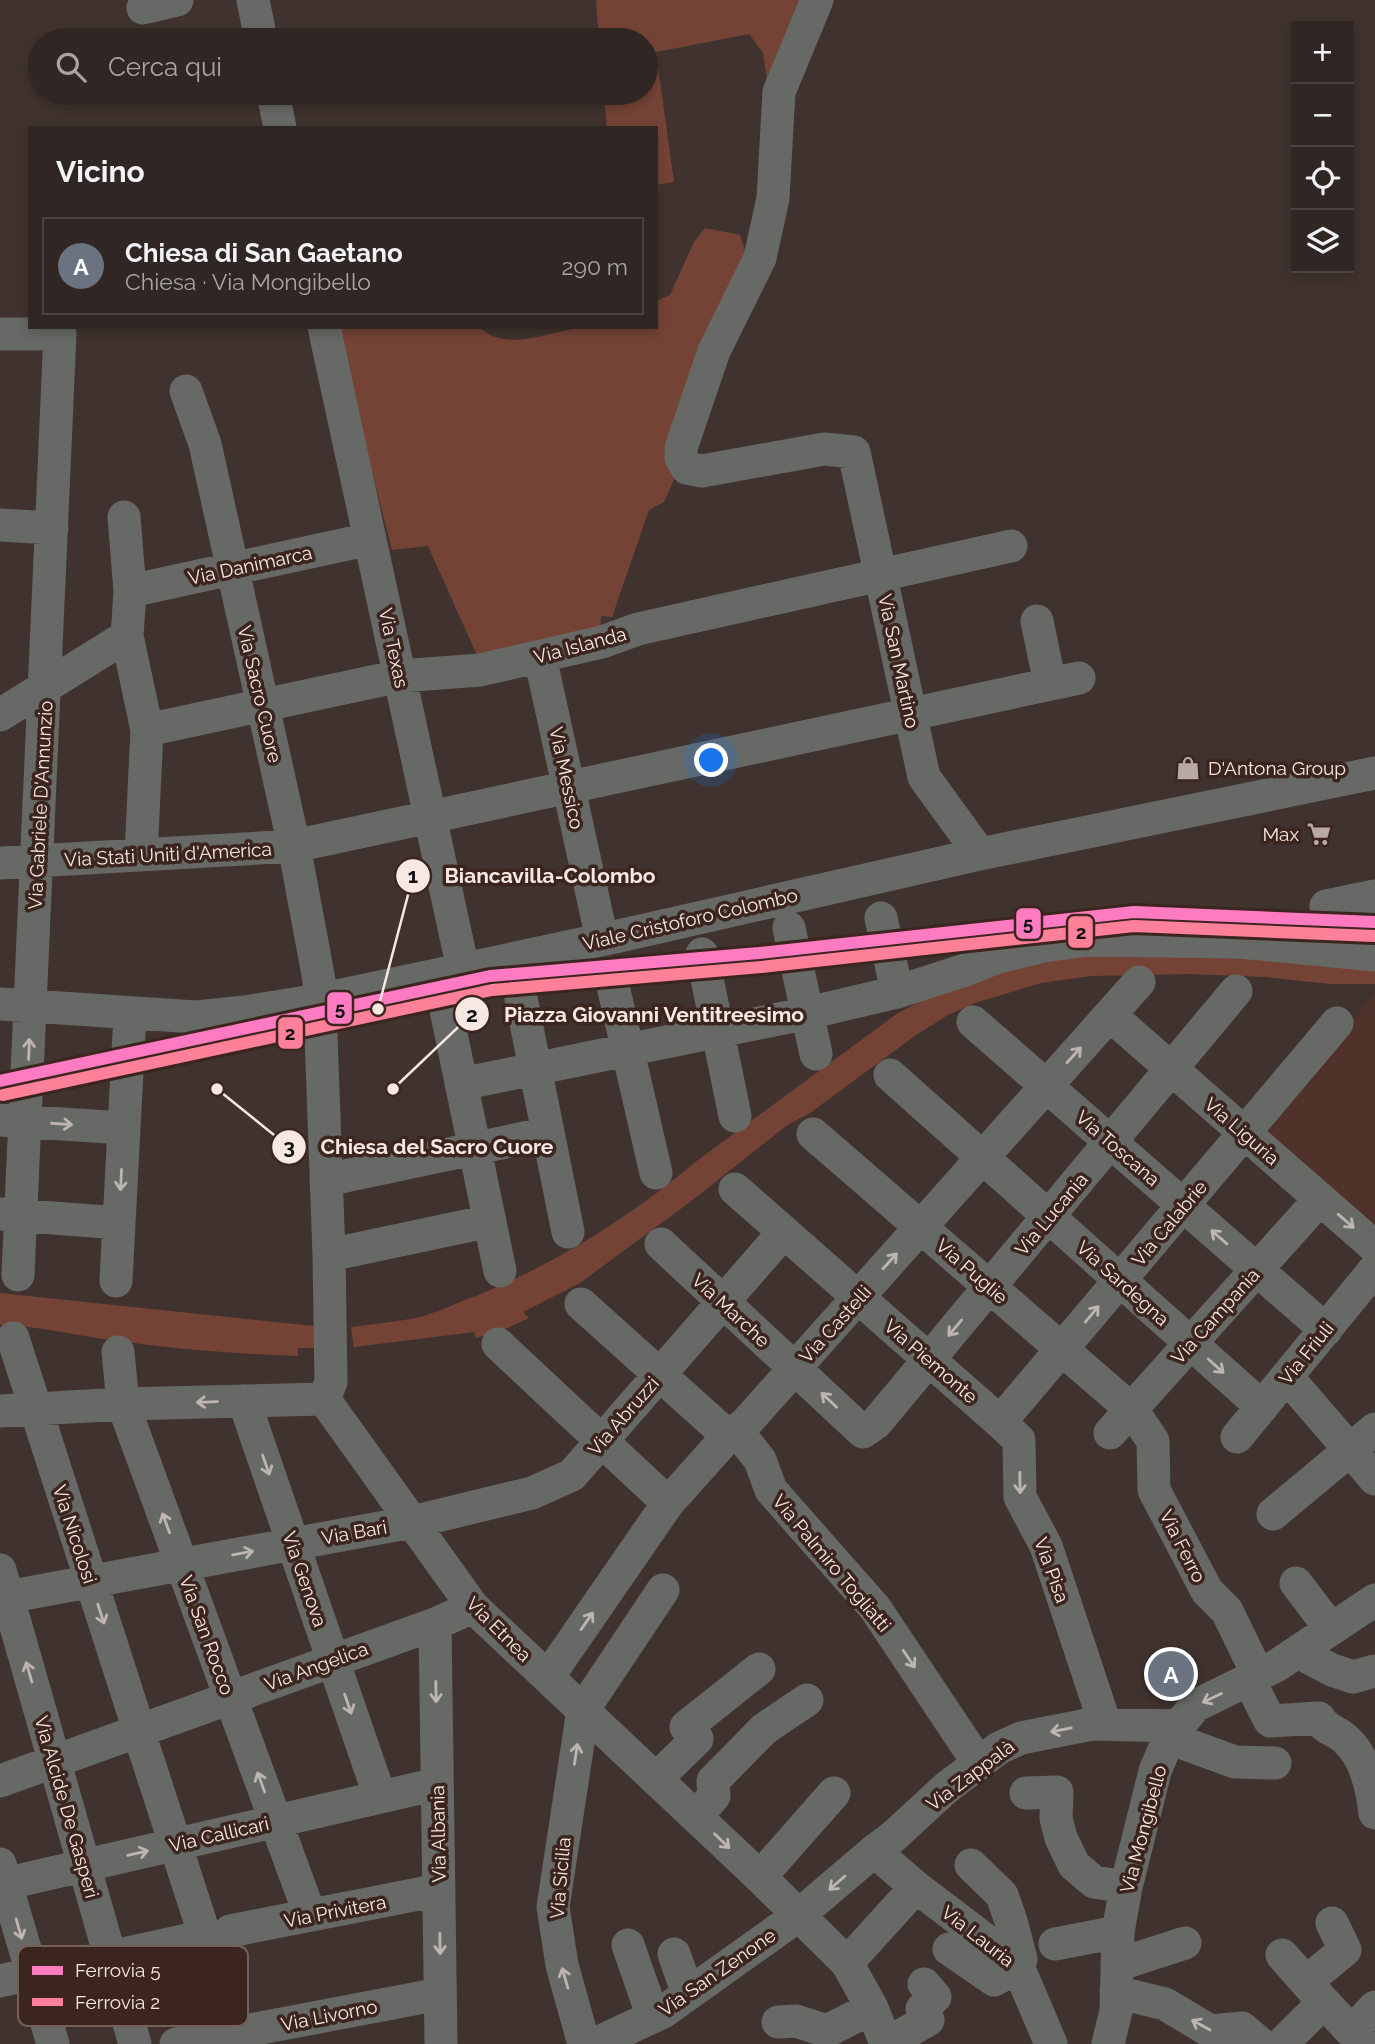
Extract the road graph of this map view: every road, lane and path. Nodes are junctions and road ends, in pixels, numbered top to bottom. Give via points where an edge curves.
1 (177, 0) edge
2 (253, 0) edge
3 (817, 0) edge
4 (143, 8) dead end
5 (259, 28) edge
6 (275, 105) edge
7 (280, 126) edge
8 (324, 329) edge
9 (0, 334) edge
10 (186, 391) dead end
11 (124, 517) dead end
12 (0, 525) edge
13 (52, 528) junction
14 (370, 539) junction
15 (1011, 546) dead end
16 (232, 569) junction
17 (881, 575) junction
18 (130, 591) junction
19 (1037, 621) dead end
20 (127, 636) junction
21 (540, 657) junction
22 (400, 676) junction
23 (45, 687) junction
24 (263, 705) junction
25 (911, 714) junction
26 (0, 715) edge
27 (147, 730) junction
28 (1375, 774) edge
29 (569, 788) junction
30 (430, 817) junction
31 (294, 846) junction
32 (980, 854) junction
33 (141, 855) junction
34 (37, 861) junction
35 (0, 863) edge
36 (1375, 896) edge
37 (1326, 906) dead end
38 (881, 918) dead end
39 (789, 928) dead end
40 (602, 939) junction
41 (702, 954) dead end
42 (1375, 955) edge
43 (463, 969) junction
44 (610, 973) dead end
45 (1139, 982) dead end
46 (519, 983) dead end
47 (1236, 991) dead end
48 (897, 992) junction
49 (319, 1000) junction
50 (444, 1000) dead end
51 (15, 1006) edge
52 (808, 1013) junction
53 (130, 1014) junction
54 (1110, 1015) junction
55 (974, 1022) dead end
56 (1337, 1023) dead end
57 (718, 1031) junction
58 (628, 1049) junction
59 (816, 1054) dead end
60 (536, 1068) junction
61 (1172, 1069) junction
62 (890, 1075) dead end
63 (461, 1084) junction
64 (1046, 1086) junction
65 (735, 1116) dead end
66 (13, 1121) edge
67 (124, 1128) junction
68 (548, 1133) junction
69 (1245, 1133) junction
70 (813, 1134) dead end
71 (1111, 1142) junction
72 (475, 1148) junction
73 (982, 1158) junction
74 (656, 1172) dead end
75 (326, 1180) junction
76 (735, 1189) dead end
77 (1320, 1199) junction
78 (1183, 1206) junction
79 (11, 1215) edge
80 (1048, 1217) junction
81 (490, 1221) junction
82 (118, 1223) junction
83 (921, 1227) junction
84 (568, 1232) dead end
85 (784, 1232) junction
86 (661, 1244) dead end
87 (1375, 1247) edge
88 (329, 1255) junction
89 (1256, 1270) junction
90 (500, 1271) dead end
91 (18, 1275) dead end
92 (116, 1281) dead end
93 (1120, 1281) junction
94 (1371, 1284) edge
95 (990, 1287) junction
96 (858, 1297) junction
97 (723, 1302) junction
98 (581, 1304) dead end
99 (1325, 1330) junction
100 (1190, 1343) junction
101 (498, 1344) dead end
102 (1062, 1349) junction
103 (118, 1352) dead end
104 (11, 1354) edge
105 (929, 1360) junction
106 (795, 1369) junction
107 (659, 1374) junction
108 (1287, 1377) junction
109 (324, 1399) junction
110 (244, 1401) junction
111 (123, 1404) junction
112 (1262, 1407) junction
113 (35, 1409) junction
114 (0, 1411) edge
115 (1000, 1422) junction
116 (1121, 1422) junction
117 (1375, 1429) edge
118 (863, 1432) joint
119 (732, 1433) junction
120 (1237, 1437) dead end
121 (602, 1440) junction
122 (1350, 1450) junction
123 (1375, 1479) edge
124 (668, 1503) junction
125 (1273, 1514) dead end
126 (412, 1522) junction
127 (293, 1544) junction
128 (181, 1564) junction
129 (91, 1581) junction
130 (1296, 1583) dead end
131 (4, 1584) edge
132 (663, 1590) dead end
133 (1375, 1600) edge
134 (473, 1607) junction
135 (435, 1624) junction
136 (1331, 1629) junction
137 (1298, 1652) junction
138 (333, 1660) junction
139 (759, 1669) dead end
140 (1375, 1671) edge
141 (548, 1677) junction
142 (1253, 1678) junction
143 (230, 1697) junction
144 (807, 1700) dead end
145 (583, 1710) junction
146 (1118, 1716) junction
147 (1174, 1732) junction
148 (141, 1739) junction
149 (54, 1761) junction
150 (1275, 1763) dead end
151 (979, 1764) junction
152 (656, 1780) junction
153 (0, 1781) edge
154 (437, 1784) junction
155 (834, 1793) dead end
156 (1026, 1793) dead end
157 (380, 1797) junction
158 (1375, 1813) edge
159 (696, 1817) junction
160 (276, 1821) junction
161 (175, 1844) junction
162 (874, 1851) junction
163 (971, 1864) dead end
164 (84, 1866) junction
165 (2, 1877) edge
166 (760, 1877) junction
167 (916, 1887) junction
168 (1126, 1887) junction
169 (439, 1889) junction
170 (799, 1915) junction
171 (310, 1916) junction
172 (1332, 1923) dead end
173 (218, 1934) junction
174 (1185, 1943) dead end
175 (1055, 1944) dead end
176 (628, 1945) dead end
177 (23, 1946) edge
178 (107, 1946) edge
179 (162, 1946) edge
180 (220, 1946) edge
181 (949, 1949) dead end
182 (674, 1954) dead end
183 (1282, 1955) dead end
184 (847, 1963) junction
185 (1117, 1963) junction
186 (1018, 1966) junction
187 (18, 1977) edge
188 (0, 1981) edge
189 (924, 1984) dead end
190 (1315, 1992) junction
191 (440, 1994) junction
192 (688, 1994) junction
193 (1375, 2007) edge
194 (872, 2008) junction
195 (653, 2017) junction
196 (778, 2022) dead end
197 (48, 2026) edge
198 (130, 2026) edge
199 (238, 2038) edge
200 (1357, 2038) edge
201 (53, 2044) edge
202 (135, 2044) edge
203 (176, 2044) edge
204 (441, 2044) edge
205 (584, 2044) edge
206 (595, 2044) edge
207 (886, 2044) edge
208 (1050, 2044) edge
209 (1108, 2044) edge
210 (1261, 2044) edge
211 (1282, 2044) edge

1 - 4 street
2 - 5 street
3 - 17 street, Via San Martino via 779,92 773,198 760,258 714,351 681,458 687,468 702,471 824,449 854,452
6 - 7 street
8 - 14 street, Via Texas
9 - 13 street, Via Gabriele D'Annunzio via 61,334
10 - 16 street, Via Sacro Cuore via 205,444
11 - 18 street
12 - 13 street
13 - 23 street, Via Gabriele D'Annunzio
14 - 16 street, Via Danimarca
14 - 22 street, Via Texas
15 - 17 street, Via Islanda
16 - 18 street, Via Danimarca
16 - 24 street, Via Sacro Cuore
17 - 21 street, Via Islanda via 638,629
17 - 25 street, Via San Martino
18 - 20 street
19 - 25 street, Via Stati Uniti d'America via 1065,681
20 - 23 street
20 - 27 street
21 - 22 street, Via Islanda via 480,670
21 - 29 street, Via Messico
22 - 24 street, Via Islanda
22 - 30 street, Via Texas
23 - 26 street
23 - 34 street, Via Gabriele D'Annunzio
24 - 27 street, Via Islanda
24 - 31 street, Via Sacro Cuore
25 - 29 street, Via Stati Uniti d'America
25 - 32 street, Via San Martino via 925,777
27 - 33 street
28 - 32 street, Viale Cristoforo Colombo
29 - 30 street, Via Stati Uniti d'America
29 - 40 street, Via Messico
30 - 31 street, Via Stati Uniti d'America
30 - 43 street, Via Texas
31 - 33 street, Via Stati Uniti d'America
31 - 49 street, Via Sacro Cuore
32 - 40 street, Viale Cristoforo Colombo
33 - 34 street, Via Stati Uniti d'America
34 - 35 street, Via Stati Uniti d'America
34 - 51 street, Via Gabriele D'Annunzio
36 - 37 street
38 - 48 street
39 - 52 street
40 - 43 street, Viale Cristoforo Colombo
41 - 57 street
42 - 48 street via 1240,942 1088,940 998,957
43 - 49 street, Viale Cristoforo Colombo
44 - 58 street
45 - 54 street, Via Castelli
46 - 60 street
47 - 61 street, Via Lucania
48 - 52 street
49 - 53 street, Viale Cristoforo Colombo via 196,1017
49 - 75 street, Via Sacro Cuore
50 - 63 street
51 - 53 street, Viale Cristoforo Colombo
66 -> 51 street, Via Gabriele D'Annunzio
52 - 57 street
52 - 59 street
53 - 67 street
54 - 61 street, Via Liguria
64 -> 54 street, Via Castelli
55 - 64 street, Via Toscana
56 - 69 street, Via Calabrie
57 - 58 street
57 - 65 street
58 - 60 street
58 - 74 street
60 - 63 street
60 - 68 street
61 - 69 street, Via Liguria
61 - 71 street, Via Lucania
62 - 73 street, Via Sardegna
63 - 72 street
64 - 71 street, Via Toscana
64 - 73 street, Via Castelli
66 -> 67 street
66 - 79 street, Via Gabriele D'Annunzio
67 -> 82 street
68 - 72 street
68 - 84 street
69 - 77 street, Via Liguria
69 - 78 street, Via Calabrie
70 - 83 street, Via Puglie
71 - 78 street, Via Toscana
71 - 80 street, Via Lucania
72 - 75 street
72 - 81 street
73 - 80 street, Via Sardegna
73 - 83 street, Via Castelli
75 - 88 street, Via Sacro Cuore
76 - 85 street, Via Piemonte
77 -> 87 street, Via Liguria
77 - 89 street, Via Campania
89 -> 78 street, Via Toscana
78 - 93 street, Via Calabrie
79 - 82 street
79 - 91 street, Via Gabriele D'Annunzio
80 - 93 street, Via Sardegna
80 - 95 street, Via Lucania
81 - 88 street
81 - 90 street
82 - 92 street
83 - 95 street, Via Puglie
96 -> 83 street, Via Castelli
85 - 96 street, Via Piemonte
85 - 97 street, Via Abruzzi
86 - 97 street, Via Marche
88 - 109 street, Via Sacro Cuore via 331,1382
89 - 99 street, Via Toscana
89 - 100 street, Via Campania
93 - 100 street, Via Sardegna
102 -> 93 street, Via Calabrie
94 - 99 street, Via Friuli
95 - 102 street, Via Puglie
95 -> 105 street, Via Lucania
96 - 105 street, Via Piemonte
96 - 106 street, Via Castelli
97 - 106 street, Via Marche
97 - 107 street, Via Abruzzi
98 - 107 street, Via Palmiro Togliatti
99 - 108 street, Via Friuli
100 -> 112 street, Via Sardegna
100 - 116 street, Via Campania
101 - 121 street
102 - 115 street, Via Calabrie
102 - 116 street, Via Puglie
103 - 111 street, Via San Rocco
104 - 113 street, Via Nicolosi
105 - 115 street, Via Piemonte
105 - 118 street, Via Lucania via 876,1423
118 -> 106 street, Via Marche
106 - 119 street, Via Castelli
107 - 119 street, Via Palmiro Togliatti
107 - 121 street, Via Abruzzi
108 - 112 street, Via Friuli
108 - 122 street
109 - 110 street
109 - 126 street, Via Etnea
110 -> 111 street
110 -> 127 street, Via Genova
111 - 113 street
128 -> 111 street, Via San Rocco
112 - 120 street, Via Friuli
113 - 114 street
113 - 129 street, Via Nicolosi
115 -> 146 street, Via Pisa via 1018,1440 1020,1497 1046,1546
116 - 142 street, Via Ferro via 1153,1441 1154,1490 1207,1591 1227,1611
117 - 122 street
119 - 124 street, Via Castelli
119 -> 151 street, Via Palmiro Togliatti via 760,1460 771,1490 875,1608
121 - 124 street
121 - 126 street, Via Abruzzi via 572,1475 532,1493
122 - 123 street
122 - 125 street
141 -> 124 street, Via Castelli
126 - 127 street, Via Bari
126 - 134 street, Via Etnea
128 -> 127 street, Via Bari
127 - 138 street, Via Genova
128 - 129 street, Via Bari
128 - 143 street, Via San Rocco
129 - 131 street, Via Bari
129 -> 148 street, Via Nicolosi
130 - 136 street
149 -> 131 street, Via Alcide De Gasperi
132 - 145 street
133 - 136 street, Via Mongibello
134 - 135 street, Via Angelica
134 - 141 street, Via Etnea
135 - 138 street, Via Angelica
135 -> 154 street, Via Albania
136 - 137 street, Via Mongibello
137 - 140 street via 1353,1677
137 - 142 street, Via Mongibello
138 - 143 street, Via Angelica
138 -> 157 street, Via Genova
139 - 152 street via 686,1727 696,1739
141 - 145 street, Via Etnea
142 -> 147 street, Via Mongibello via 1195,1706
142 - 158 street, Via Ferro via 1269,1721 1320,1718 1323,1726 1344,1738 1361,1759
143 - 148 street, Via Angelica
160 -> 143 street, Via San Rocco
144 - 159 street via 764,1728 713,1782 714,1796
145 - 152 street, Via Etnea
205 -> 145 street, Via Sicilia via 562,1965 553,1907
146 - 147 street, Via Zappalà
146 -> 151 street, Via Zappalà via 1021,1738
147 - 150 street, Via Zappalà via 1181,1744 1235,1762
147 - 168 street, Via Mongibello via 1155,1771
148 - 149 street, Via Angelica
148 - 161 street, Via Nicolosi
149 - 153 street, Via Angelica
149 - 164 street, Via Alcide De Gasperi
151 - 162 street, Via Zappalà
152 - 159 street, Via Etnea
154 - 157 street, Via Callicari
154 - 169 street, Via Albania
155 - 166 street
156 - 168 street via 1057,1792 1056,1818 1074,1865 1094,1882
157 - 160 street, Via Callicari
159 -> 166 street, Via Etnea
160 - 161 street, Via Callicari
160 - 171 street, Via San Rocco
164 -> 161 street, Via Callicari
161 - 173 street, Via Nicolosi
162 - 167 street, Via Lauria
162 -> 170 street, Via Zappalà
163 - 186 street via 1002,1895 1021,1959
164 - 165 street, Via Callicari
164 - 178 street, Via Alcide De Gasperi
165 -> 177 street
166 - 170 street, Via Etnea
167 - 184 street
167 - 186 street, Via Lauria
168 - 185 street, Via Mongibello
169 - 171 street, Via Privitera
169 -> 191 street, Via Albania
170 - 184 street, Via Etnea
170 - 192 street, Via San Zenone
171 - 173 street, Via Privitera
172 - 190 street via 1345,1950
173 - 179 street, Via Privitera
173 - 180 street, Via Nicolosi
174 - 185 street
175 - 185 street
176 - 195 street
181 - 186 street via 994,1980
182 - 192 street
183 - 190 street
184 - 194 street, Via Etnea
185 - 209 street, Via Mongibello via 1116,2011
210 -> 185 street via 1242,2028 1210,2032 1165,2004
186 - 208 street, Via Lauria
187 - 188 street, Via Privitera
189 - 207 street via 935,1997 922,2009 928,2020
190 - 200 street
190 - 211 street
191 - 199 street, Via Livorno
191 - 204 street, Via Albania
192 - 195 street, Via San Zenone
193 - 200 street
194 - 196 street via 827,2031 796,2021
194 - 207 street, Via Etnea
195 - 206 street, Via San Zenone
197 - 201 street
198 - 202 street, Via Alcide De Gasperi
199 - 203 street, Via Livorno

